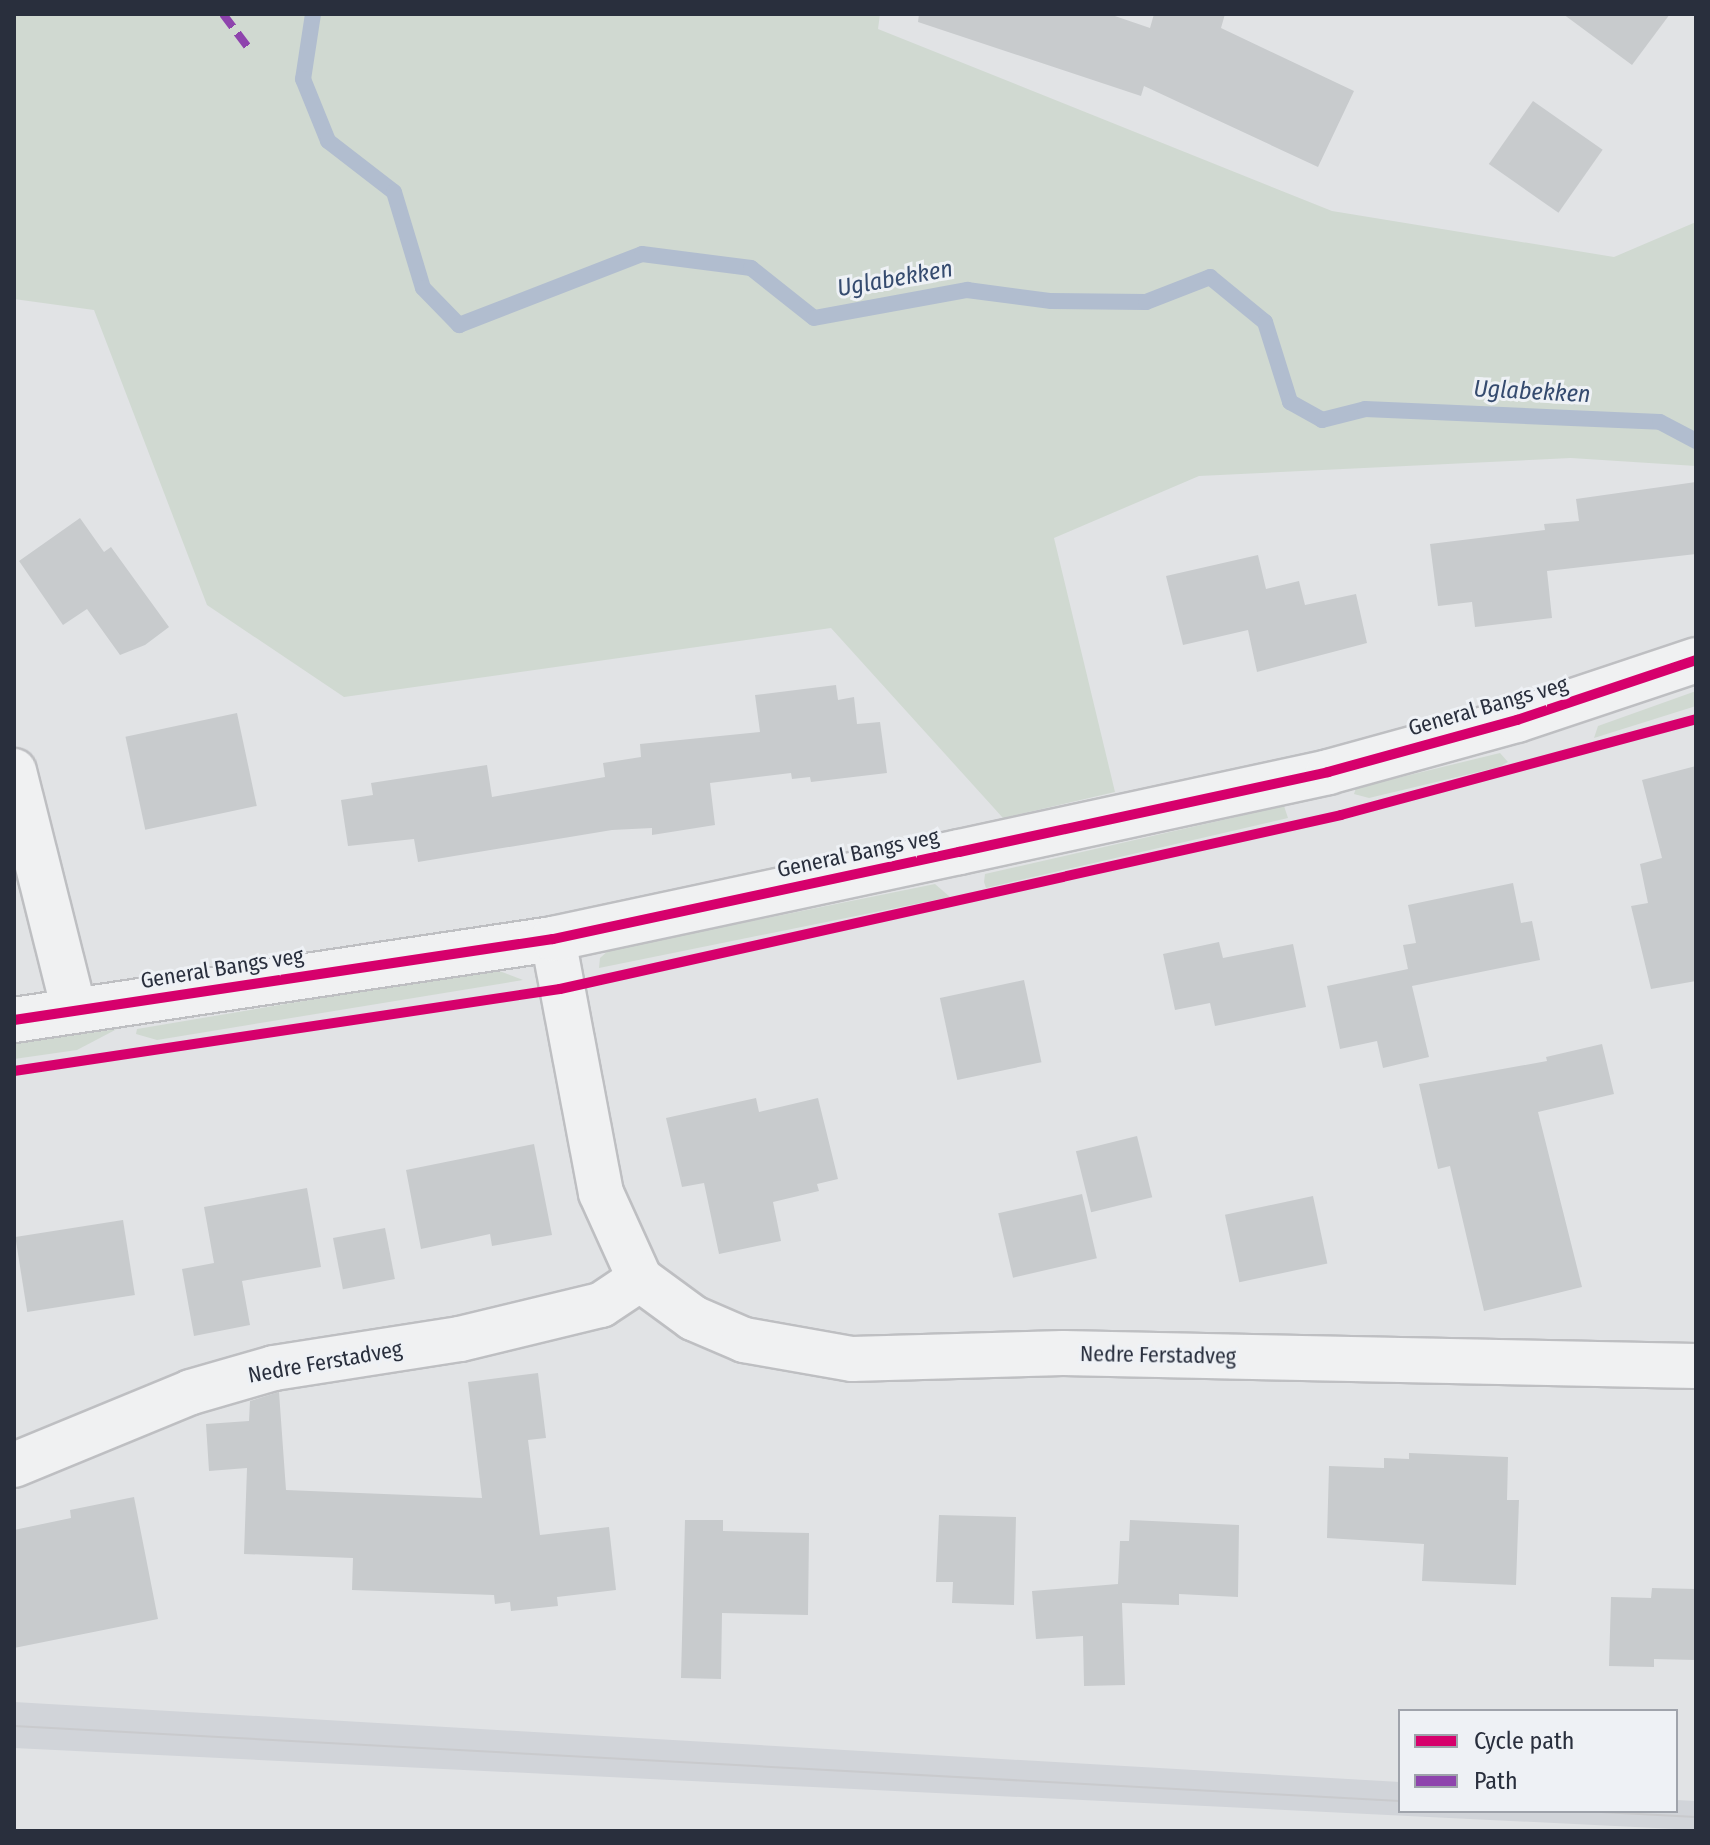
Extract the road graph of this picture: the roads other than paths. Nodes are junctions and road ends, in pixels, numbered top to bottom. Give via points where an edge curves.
1 (1696, 660) edge
2 (14, 771) edge
3 (553, 939) junction
4 (74, 1010) junction
5 (14, 1020) edge
6 (640, 1279) junction
7 (1696, 1366) edge
8 (14, 1465) edge

1 - 3 street, General Bangs veg via 1529,716 1328,772
2 - 4 street
3 - 4 street, General Bangs veg
3 - 6 street, Nedre Ferstadveg via 601,1193
4 - 5 street, General Bangs veg
6 - 7 street, Nedre Ferstadveg via 693,1318 744,1340 852,1359 1063,1353
6 - 8 street, Nedre Ferstadveg via 601,1305 460,1339 274,1368 191,1392

